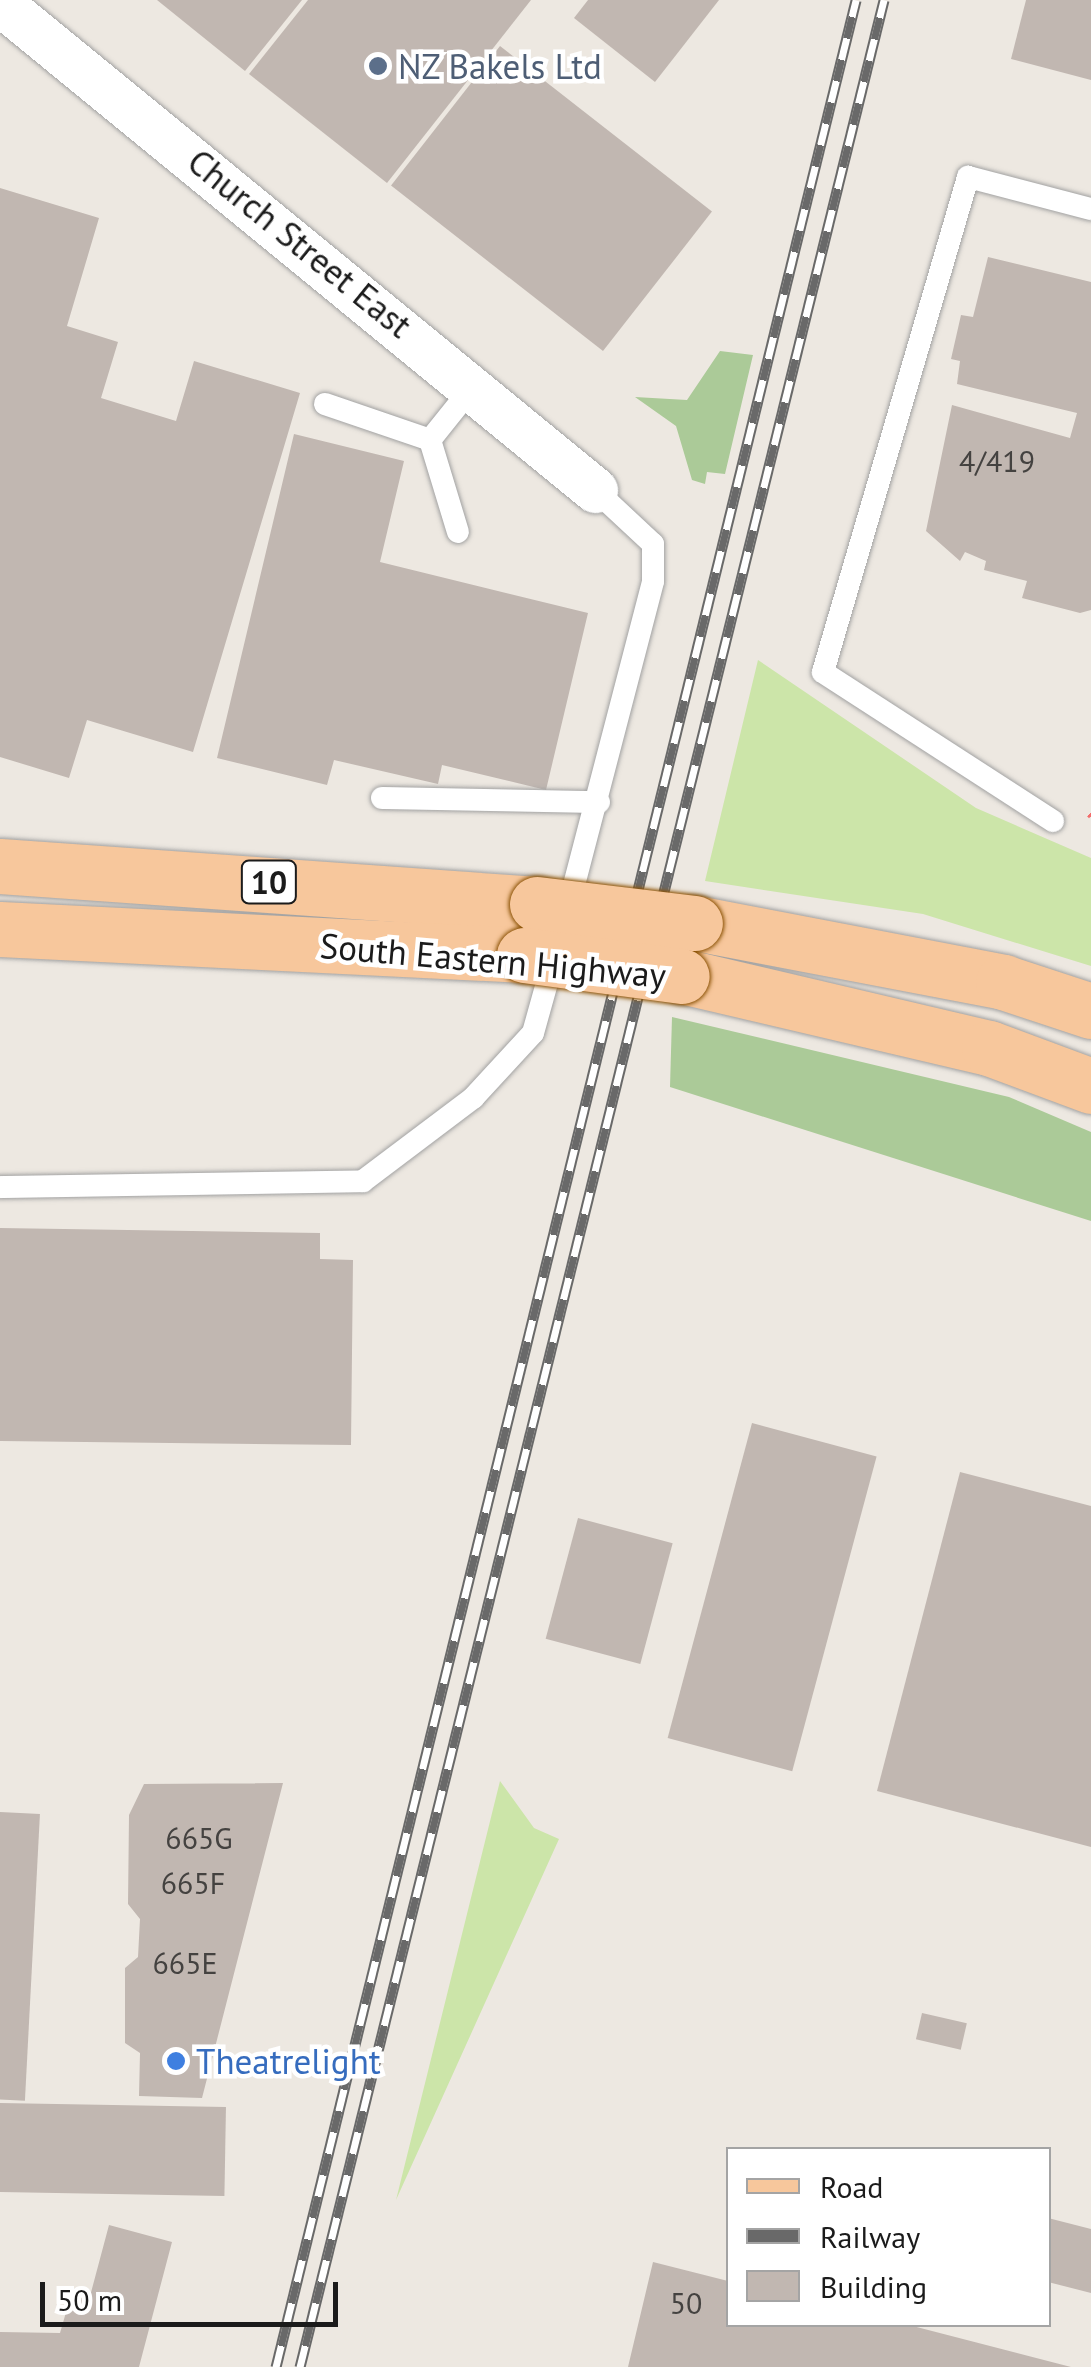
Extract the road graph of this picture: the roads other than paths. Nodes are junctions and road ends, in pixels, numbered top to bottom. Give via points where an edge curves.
1 (6, 4) edge
2 (1091, 209) edge
3 (476, 383) junction
4 (325, 404) dead end
5 (430, 440) junction
6 (595, 490) joint
7 (458, 532) dead end
8 (382, 798) dead end
9 (599, 802) junction
10 (1053, 821) dead end
11 (0, 866) edge
12 (0, 929) edge
13 (531, 929) junction
14 (1091, 1011) edge
15 (1091, 1086) edge
16 (0, 1187) edge

1 - 3 street, Church Street East
2 - 10 lane via 968,177 823,672
3 - 5 lane
3 - 6 street, Church Street East
4 - 5 lane
5 - 7 lane
6 - 9 lane via 654,544 649,616
8 - 9 lane
9 - 16 lane via 533,1032 473,1098 363,1181
11 - 13 main road, South Eastern Highway / 10
12 - 13 main road, South Eastern Highway / 10
13 - 14 main road, South Eastern Highway / 10, bridge via 695,922 1003,982
13 - 15 main road, South Eastern Highway / 10, bridge via 682,976 988,1048

